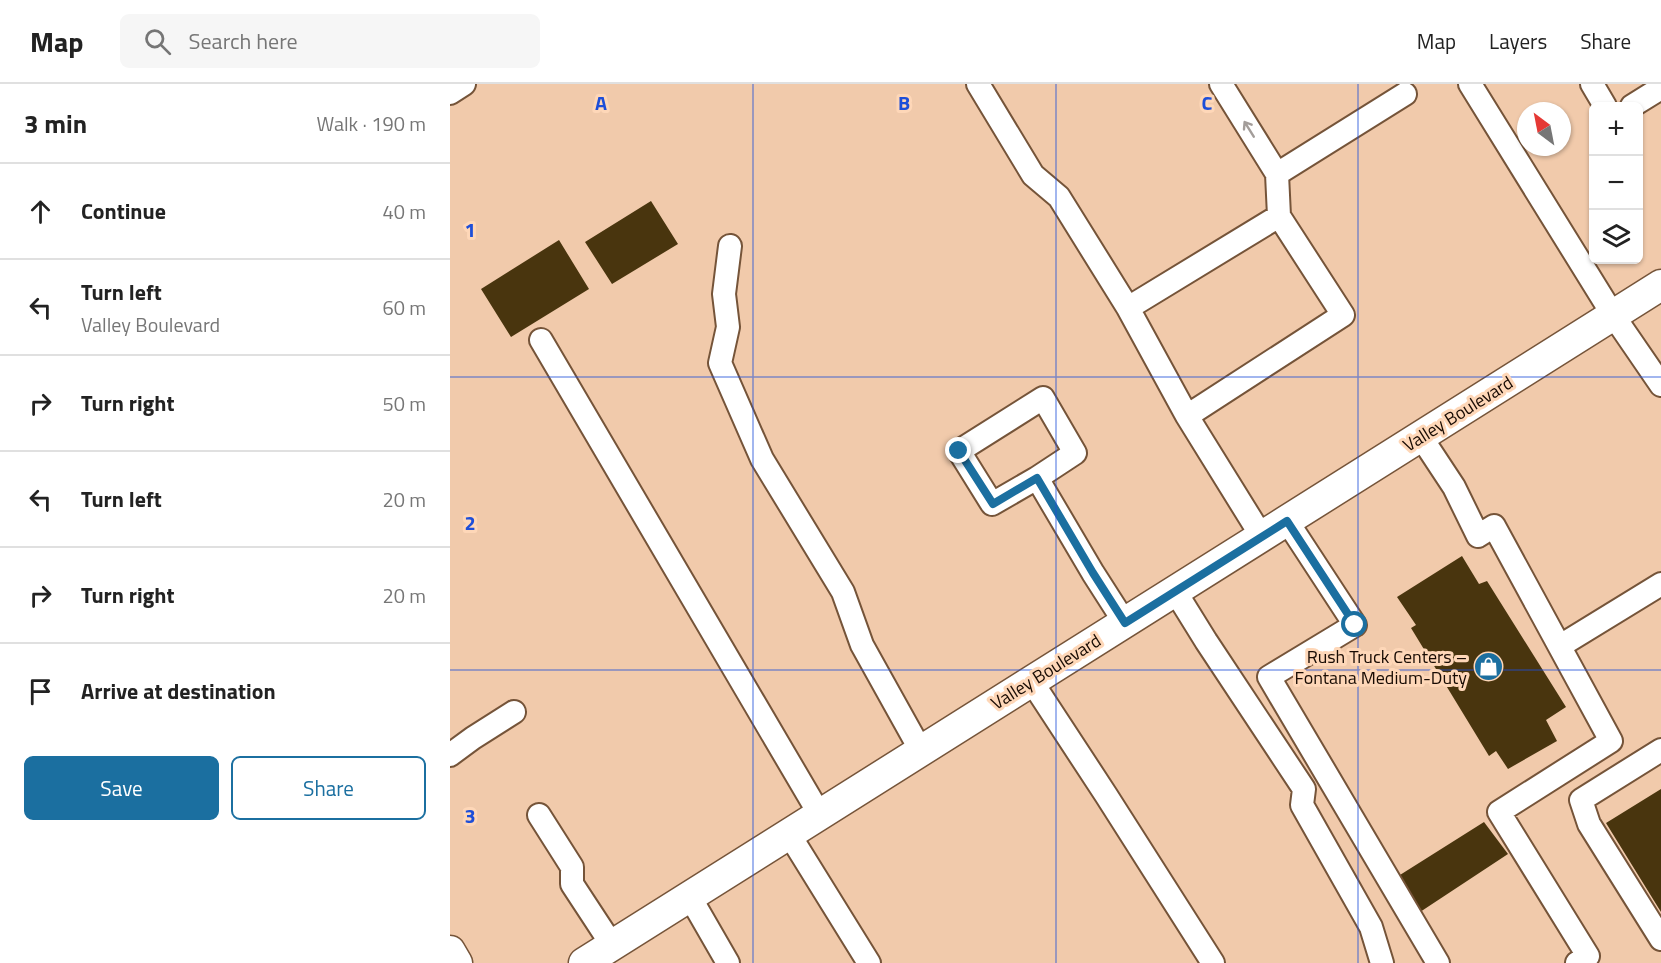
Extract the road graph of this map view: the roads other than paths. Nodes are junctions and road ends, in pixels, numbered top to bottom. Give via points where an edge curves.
1 (464, 84) edge
2 (978, 84) edge
3 (1221, 84) edge
4 (1470, 84) edge
5 (1592, 84) edge
6 (1661, 88) edge
7 (450, 93) edge
8 (1406, 94) dead end
9 (1603, 102) edge
10 (1638, 102) edge
11 (1277, 174) junction
12 (1279, 216) junction
13 (730, 246) dead end
14 (1661, 285) edge
15 (1128, 308) junction
16 (1613, 315) junction
17 (541, 340) dead end
18 (1661, 385) edge
19 (1186, 416) junction
20 (1421, 437) junction
21 (1037, 478) junction
22 (1287, 521) junction
23 (1262, 537) junction
24 (1661, 584) edge
25 (1175, 591) junction
26 (1125, 623) junction
27 (1560, 646) junction
28 (1032, 682) junction
29 (514, 712) dead end
30 (1661, 750) edge
31 (921, 751) junction
32 (450, 755) edge
33 (539, 815) dead end
34 (819, 815) junction
35 (789, 834) junction
36 (690, 897) junction
37 (1661, 939) edge
38 (612, 945) junction
39 (450, 951) edge
40 (457, 963) edge
41 (584, 963) edge
42 (728, 963) edge
43 (869, 963) edge
44 (1213, 963) edge
45 (1382, 963) edge
46 (1438, 963) edge
47 (1577, 963) edge

1 - 7 street
2 - 15 street via 1033,175 1059,197
11 -> 3 street
4 - 16 street
5 - 9 street
6 - 10 street
8 - 11 street
11 - 12 street
12 - 15 street
12 - 19 street via 1343,315
13 - 31 street via 724,294 728,327 720,363 762,459 843,592 862,645
14 - 16 main road, Valley Boulevard
15 - 19 street
16 - 18 street
16 - 20 main road, Valley Boulevard
17 - 34 street
19 - 23 street
20 - 22 main road, Valley Boulevard
20 - 27 street via 1454,487 1478,536 1494,526
21 - 21 street via 1075,453 1043,398 959,451 993,504
21 - 26 street
22 - 23 main road, Valley Boulevard
22 - 46 street via 1355,625 1269,677
23 - 25 main road, Valley Boulevard
24 - 27 street
25 - 26 main road, Valley Boulevard
25 - 45 street via 1304,789 1302,805 1371,927
26 - 28 main road, Valley Boulevard
27 - 47 street via 1611,741 1499,812 1588,956
28 - 31 main road, Valley Boulevard
28 - 44 street
29 - 32 street
30 - 37 street via 1581,800 1589,824
31 - 34 main road, Valley Boulevard
33 - 38 street via 572,867 572,884
34 - 35 main road, Valley Boulevard
35 - 36 main road, Valley Boulevard
35 - 43 street
36 - 38 main road, Valley Boulevard
36 - 42 street
38 - 41 main road, Valley Boulevard
39 - 40 main road

